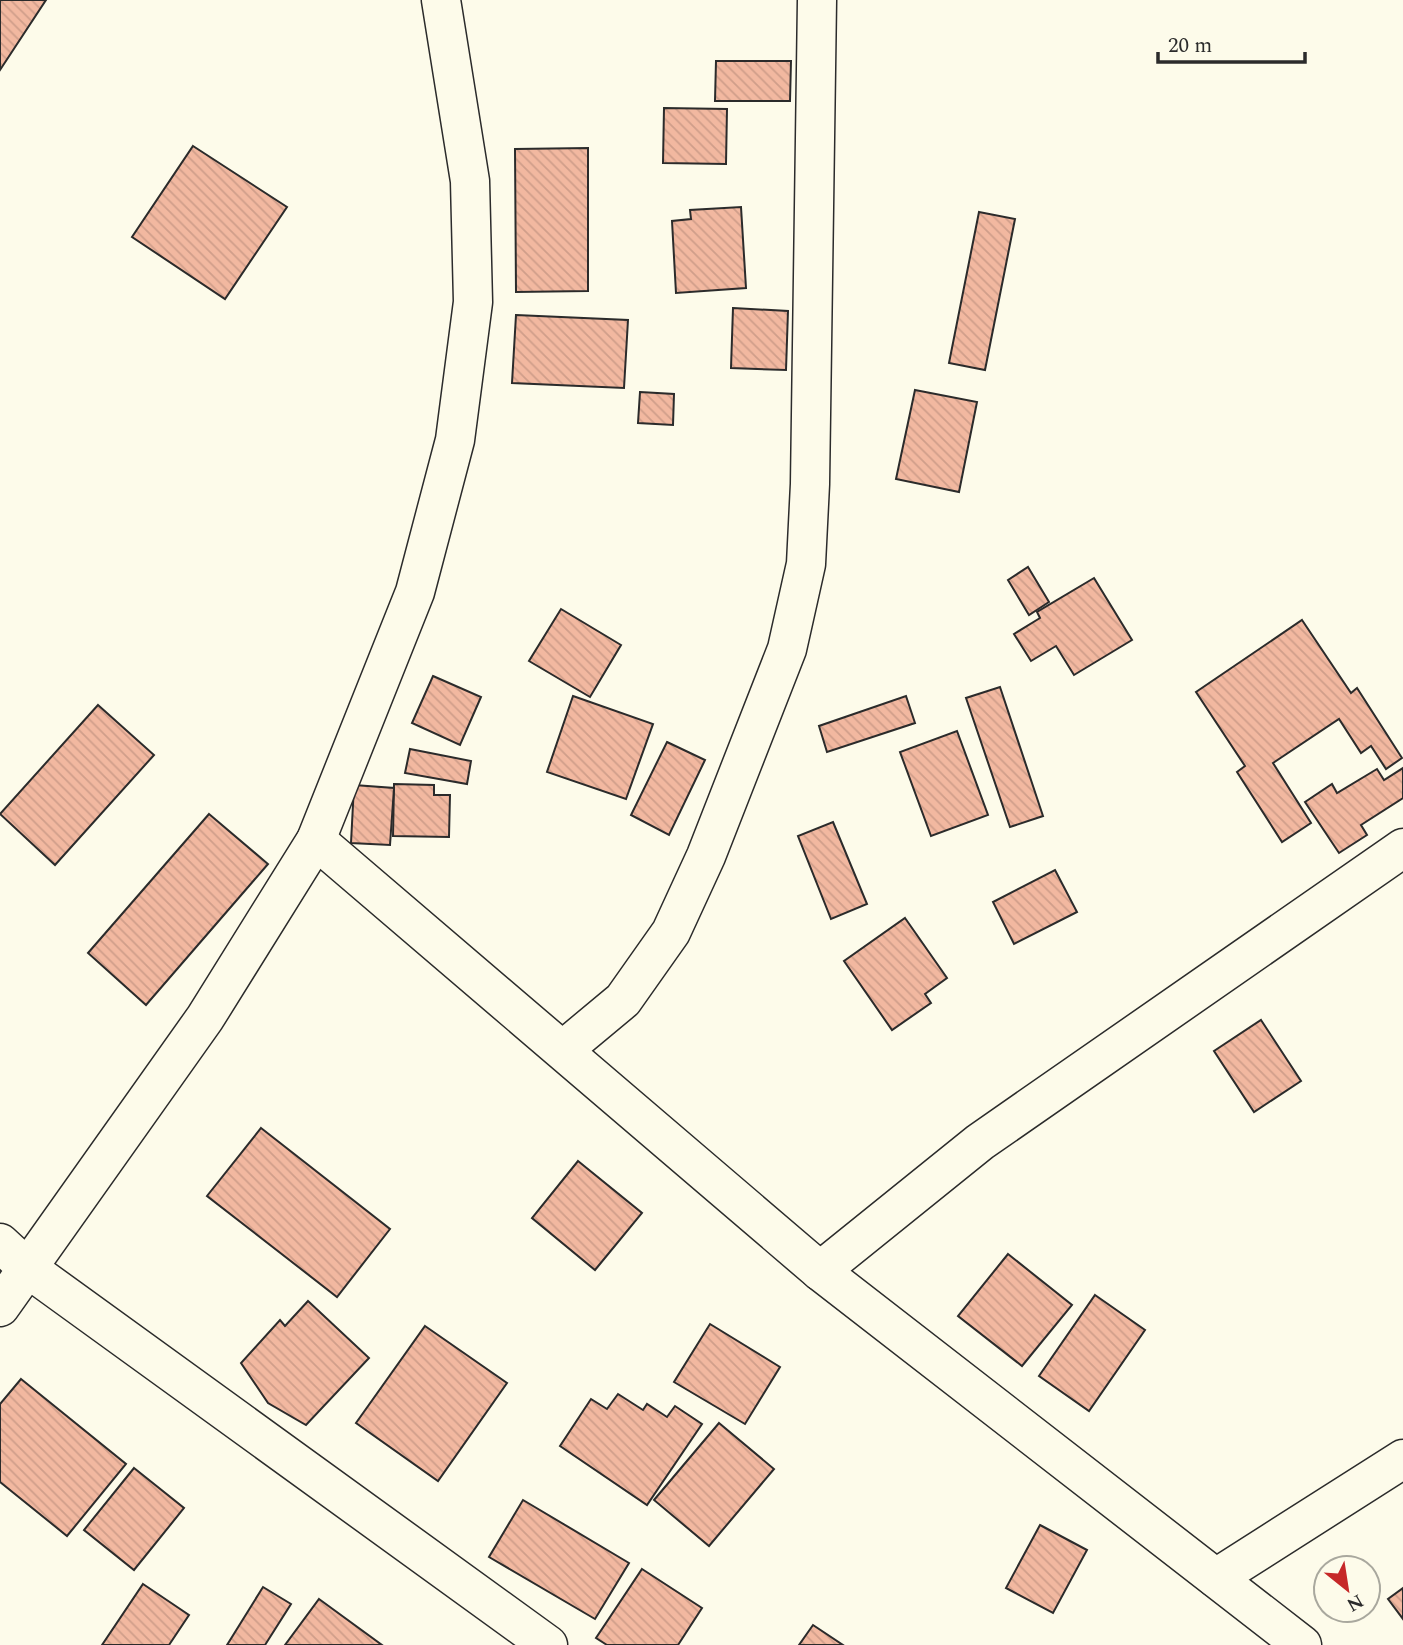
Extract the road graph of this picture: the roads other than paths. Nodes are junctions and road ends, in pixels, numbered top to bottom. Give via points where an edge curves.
1 (441, 0) edge
2 (817, 0) edge
3 (316, 840) junction
4 (1403, 848) edge
5 (563, 1050) junction
6 (13, 1255) edge
7 (820, 1271) junction
8 (0, 1307) edge
9 (1403, 1459) edge
10 (1216, 1578) junction
11 (548, 1645) edge
12 (1302, 1645) edge

1 - 3 street via 470,181 473,302 455,440 415,592
2 - 5 street via 810,484 806,564 787,649 706,856 671,932 623,1000
3 - 5 street
3 - 6 street via 205,1018
4 - 7 street via 979,1142
5 - 7 street
6 - 8 street
6 - 11 street
7 - 10 street
9 - 10 street
10 - 12 street

